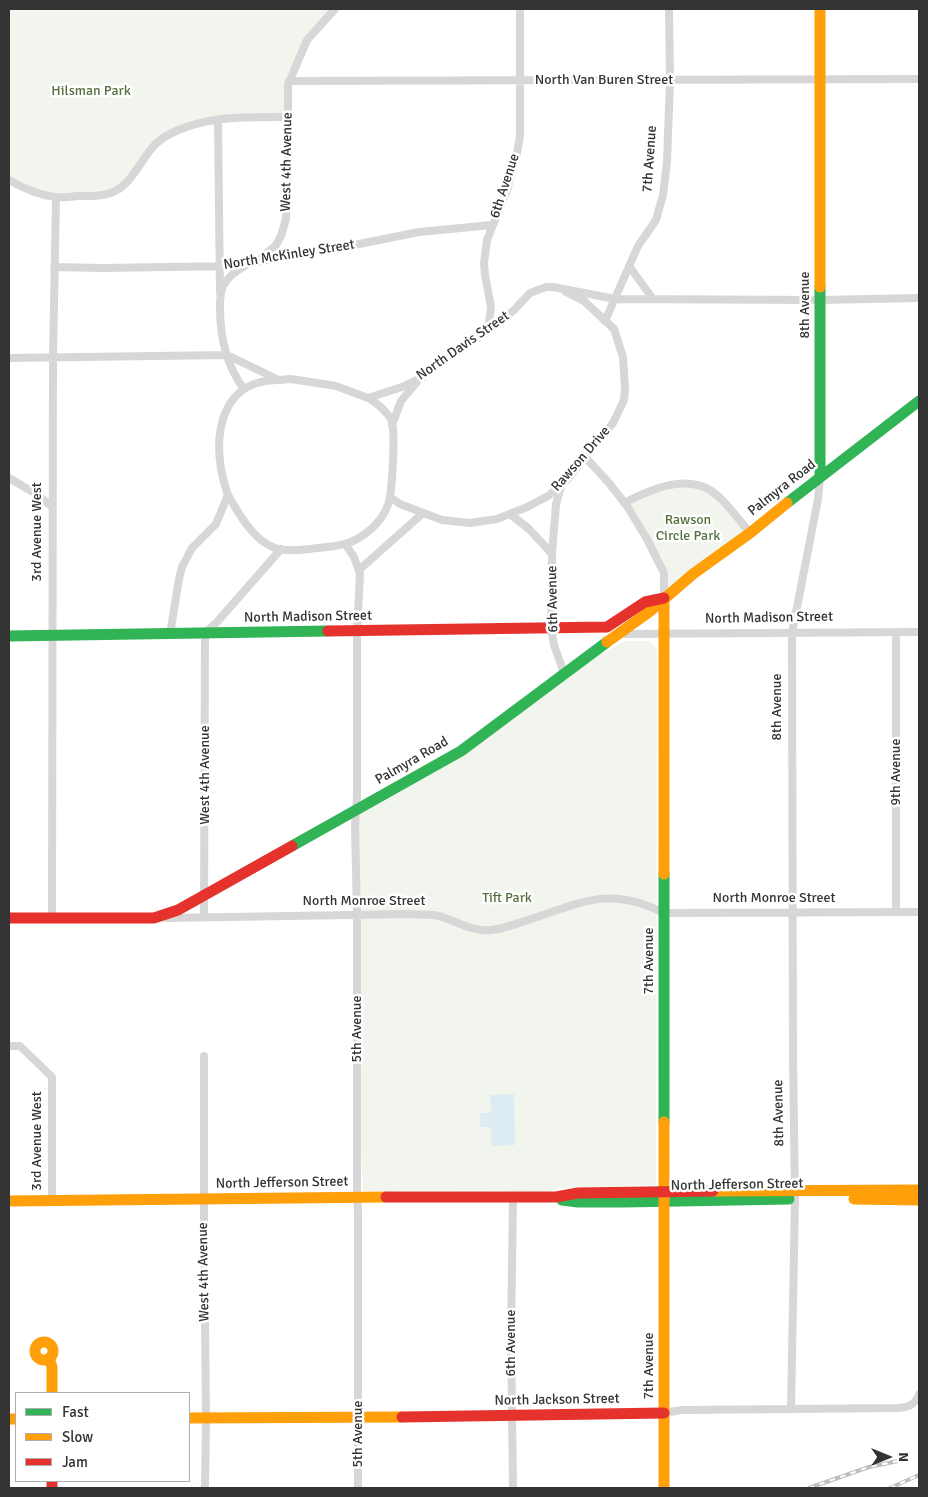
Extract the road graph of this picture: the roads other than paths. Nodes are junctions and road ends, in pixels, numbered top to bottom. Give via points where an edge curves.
1 (335, 9) edge
2 (520, 9) edge
3 (669, 9) edge
4 (820, 9) edge
5 (919, 79) edge
6 (520, 80) junction
7 (670, 80) junction
8 (820, 80) junction
9 (290, 81) junction
10 (288, 117) junction
11 (218, 120) junction
12 (9, 180) edge
13 (56, 197) junction
14 (492, 225) junction
15 (257, 262) junction
16 (247, 264) junction
17 (54, 266) junction
18 (219, 266) junction
19 (629, 266) junction
20 (559, 288) junction
21 (220, 293) junction
22 (919, 298) edge
23 (615, 299) junction
24 (653, 300) junction
25 (820, 300) junction
26 (606, 321) junction
27 (488, 331) junction
28 (227, 355) junction
29 (9, 358) edge
30 (52, 358) junction
31 (423, 377) junction
32 (279, 380) junction
33 (244, 389) junction
34 (368, 398) junction
35 (919, 401) edge
36 (392, 425) junction
37 (586, 458) junction
38 (820, 477) junction
39 (9, 478) edge
40 (561, 486) junction
41 (228, 495) junction
42 (390, 498) junction
43 (624, 503) junction
44 (52, 507) junction
45 (423, 513) junction
46 (510, 514) junction
47 (750, 533) junction
48 (345, 544) junction
49 (282, 549) junction
50 (552, 554) junction
51 (359, 570) junction
52 (664, 598) junction
53 (551, 628) junction
54 (607, 628) joint
55 (357, 631) junction
56 (896, 632) junction
57 (919, 632) edge
58 (205, 633) junction
59 (792, 633) junction
60 (170, 634) junction
61 (619, 634) junction
62 (664, 634) junction
63 (52, 635) junction
64 (9, 636) edge
65 (564, 673) junction
66 (356, 810) junction
67 (205, 894) junction
68 (896, 912) junction
69 (919, 912) edge
70 (664, 913) junction
71 (793, 913) junction
72 (357, 916) junction
73 (204, 917) junction
74 (9, 918) edge
75 (52, 918) junction
76 (154, 918) junction
77 (9, 1046) edge
78 (204, 1056) dead end
79 (919, 1190) edge
80 (795, 1195) junction
81 (664, 1196) junction
82 (357, 1198) junction
83 (513, 1198) junction
84 (204, 1199) junction
85 (919, 1200) edge
86 (9, 1201) edge
87 (52, 1201) junction
88 (49, 1358) dead end
89 (52, 1392) edge
90 (919, 1394) edge
91 (791, 1408) junction
92 (664, 1413) junction
93 (512, 1416) junction
94 (358, 1417) junction
95 (190, 1418) edge
96 (206, 1418) junction
97 (205, 1488) edge
98 (358, 1488) edge
99 (513, 1488) edge
100 (664, 1488) edge

1 - 9 street via 307,40
2 - 6 street, 6th Avenue
3 - 7 street, 7th Avenue
4 - 8 main road, 8th Avenue
5 - 8 street, North Van Buren Street
6 - 7 street, North Van Buren Street
6 - 9 street, North Van Buren Street
6 - 14 street, 6th Avenue via 517,153 507,190
7 - 8 street, North Van Buren Street
7 - 19 street, 7th Avenue via 664,195 656,220
8 - 25 main road, 8th Avenue
9 - 10 street, West 4th Avenue
10 - 11 street
10 - 15 street, West 4th Avenue via 286,219 276,245
11 - 13 street via 188,126 164,138 124,185 113,193
11 - 18 street
12 - 13 street via 21,187
13 - 17 street, 3rd Avenue West
14 - 15 street, North McKinley Street via 419,232
14 - 27 street, 6th Avenue via 484,263 491,307
15 - 16 street, North McKinley Street
16 - 18 street, North McKinley Street
16 - 21 street via 226,280
17 - 18 street, North McKinley Street
17 - 30 street, 3rd Avenue West
18 - 21 street
19 - 23 street, 7th Avenue
19 - 24 street
20 - 23 street, North Davis Street
20 - 26 street, Rawson Drive via 584,302
20 - 27 street, North Davis Street via 546,287 530,293
21 - 28 street via 220,329
22 - 25 street, North Davis Street
23 - 24 street, North Davis Street
23 - 26 street
24 - 25 street, North Davis Street
25 - 38 main road, 8th Avenue
26 - 37 street, Rawson Drive via 614,329 623,357 624,400 613,423
27 - 31 street, North Davis Street
28 - 30 street
28 - 32 street
28 - 33 street via 235,377
29 - 30 street
30 - 44 street, 3rd Avenue West
31 - 34 street, North Davis Street
31 - 36 street via 401,401
32 - 33 street via 260,382
32 - 34 street via 336,386
33 - 41 street via 227,408 220,429 221,473
34 - 36 street via 381,408
35 - 38 main road, Palmyra Road
36 - 42 street
37 - 40 street, Rawson Drive
37 - 43 street, 7th Avenue
38 - 47 main road, Palmyra Road
38 - 59 street, 8th Avenue
39 - 44 street
40 - 46 street, Rawson Drive via 548,496
40 - 50 street, 6th Avenue via 556,504
41 - 49 street via 237,512 255,533 266,544
41 - 60 street via 216,524 192,548 182,567
42 - 45 street
42 - 48 street via 383,517 362,536
43 - 47 street via 662,486 688,483 719,496
43 - 52 street, 7th Avenue via 664,573
44 - 63 street, 3rd Avenue West
45 - 46 street, Rawson Drive via 442,520 463,522 484,521
45 - 51 street
46 - 50 street, 6th Avenue
47 - 52 main road, Palmyra Road
48 - 49 street
48 - 51 street, 5th Avenue
49 - 58 street
50 - 53 street, 6th Avenue
51 - 55 street, 5th Avenue
52 - 54 main road, Palmyra Road via 645,602
52 - 61 main road, Palmyra Road
52 - 62 main road, 7th Avenue
53 - 54 main road, North Madison Street
53 - 55 main road, North Madison Street
53 - 65 street, 6th Avenue
55 - 58 main road, North Madison Street
55 - 66 street, 5th Avenue
56 - 57 street, North Madison Street
56 - 59 street, North Madison Street
56 - 68 street, 9th Avenue
58 - 60 main road, North Madison Street
58 - 67 street, West 4th Avenue
59 - 62 street, North Madison Street
59 - 71 street, 8th Avenue
60 - 63 main road, North Madison Street
61 - 62 street, North Madison Street
61 - 65 main road, Palmyra Road
62 - 70 main road, 7th Avenue
63 - 64 main road, North Madison Street
63 - 75 street, 3rd Avenue West
65 - 66 main road, Palmyra Road via 461,751
66 - 67 main road, Palmyra Road
66 - 72 street, 5th Avenue
67 - 73 street, West 4th Avenue
67 - 76 main road, Palmyra Road via 178,910
68 - 69 street, North Monroe Street
68 - 71 street, North Monroe Street
70 - 71 street, North Monroe Street
70 - 72 street, North Monroe Street via 633,900 600,898 491,930 462,926 440,916
70 - 81 main road, 7th Avenue
71 - 80 street, 8th Avenue
72 - 73 street, North Monroe Street
72 - 82 street, 5th Avenue
73 - 76 street, North Monroe Street
74 - 75 main road, North Monroe Street
75 - 76 main road, North Monroe Street
77 - 87 street, 3rd Avenue West via 20,1046 52,1076
78 - 84 street, West 4th Avenue
79 - 80 main road, North Jefferson Street
80 - 81 main road, North Jefferson Street
80 - 85 main road, North Jefferson Street
80 - 91 street, 8th Avenue
81 - 83 main road, North Jefferson Street via 578,1202 556,1197
81 - 92 main road, 7th Avenue
82 - 83 main road, North Jefferson Street
82 - 84 main road, North Jefferson Street
82 - 94 street, 5th Avenue
83 - 93 street, 6th Avenue
84 - 87 main road, North Jefferson Street
84 - 96 street, West 4th Avenue
86 - 87 main road, North Jefferson Street
88 - 89 main road
90 - 91 street, North Jackson Street via 908,1407
91 - 92 street, North Jackson Street
92 - 93 main road, North Jackson Street
92 - 100 main road, 7th Avenue
93 - 94 main road, North Jackson Street
93 - 99 street, 6th Avenue
94 - 96 main road, North Jackson Street
94 - 98 street, 5th Avenue
95 - 96 main road, North Jackson Street
96 - 97 street, West 4th Avenue

